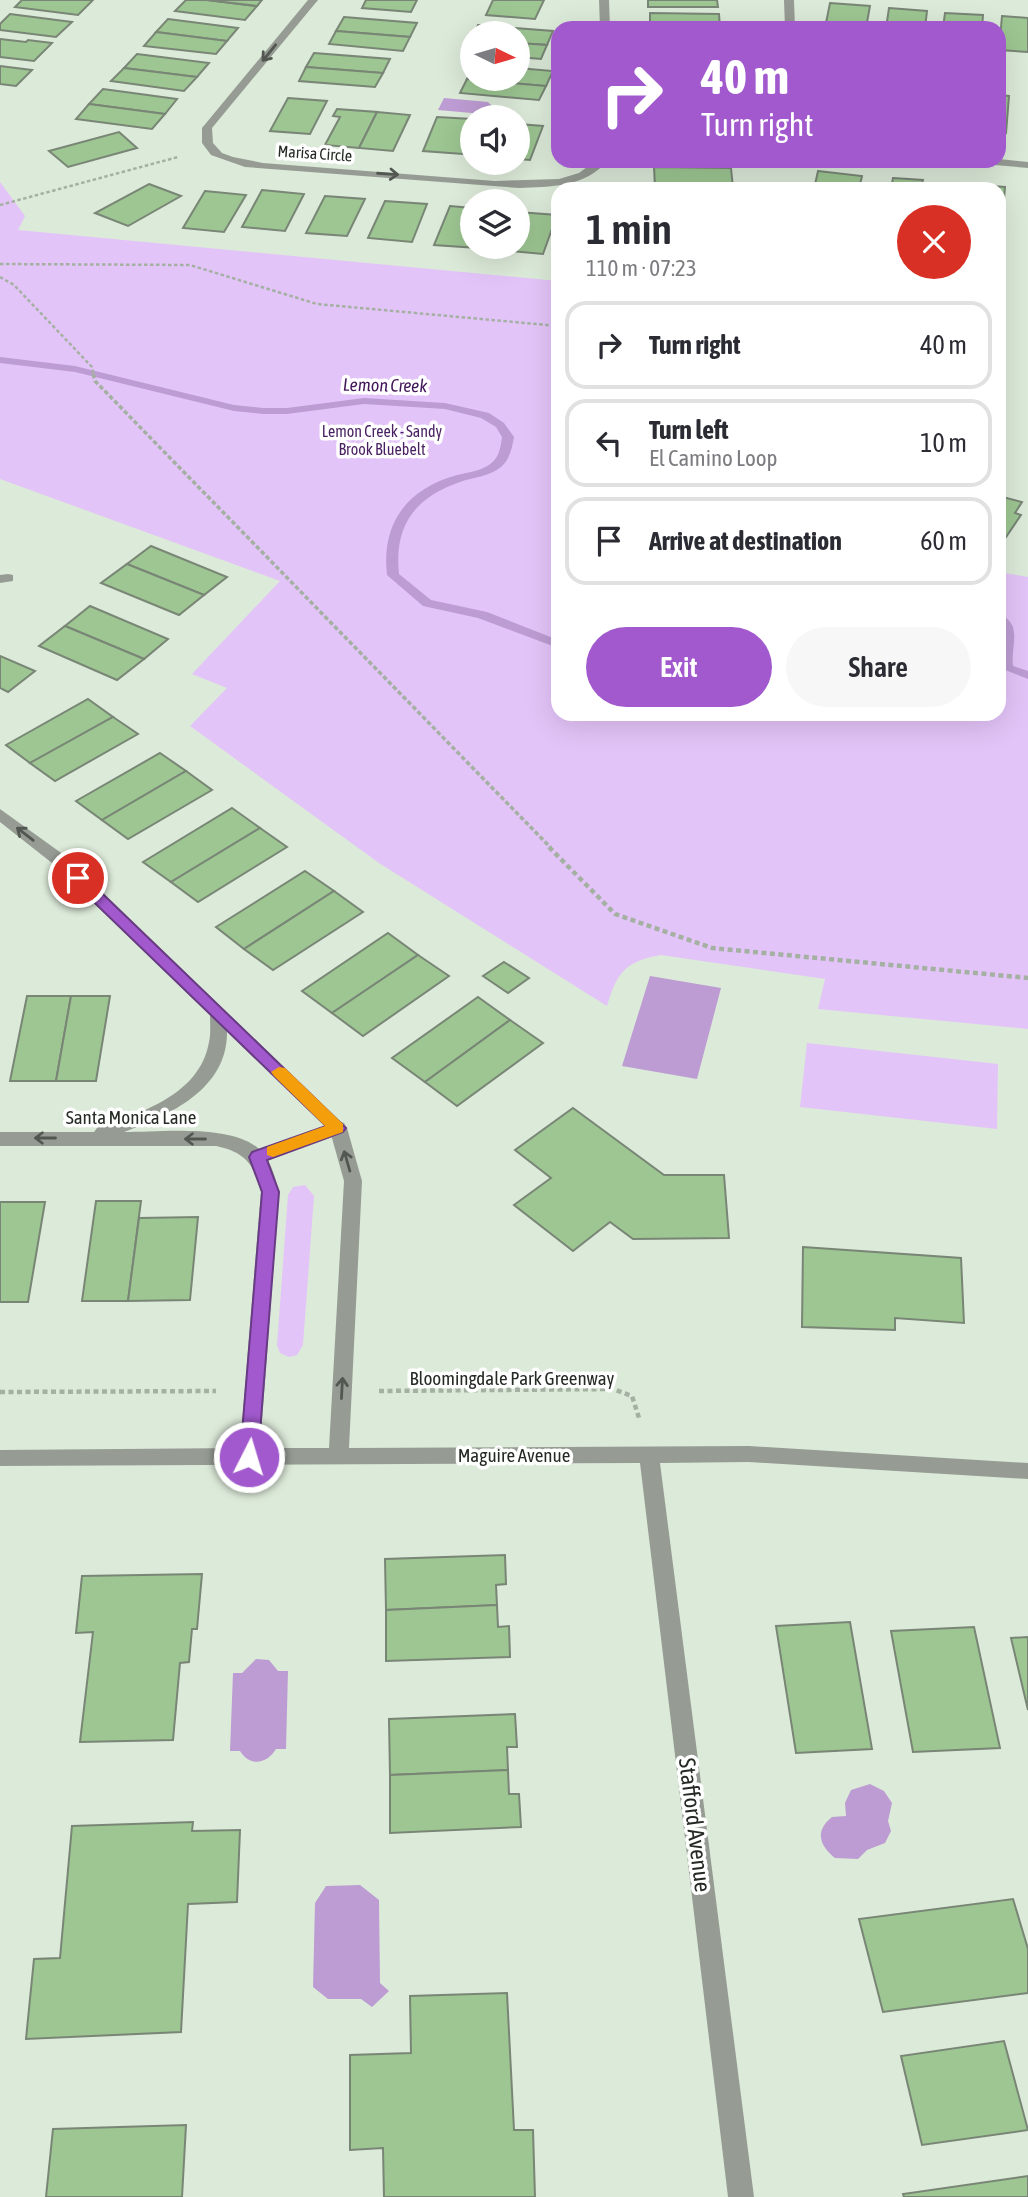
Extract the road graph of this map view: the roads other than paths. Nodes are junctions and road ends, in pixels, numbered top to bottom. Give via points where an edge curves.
1 (313, 0) edge
2 (604, 0) edge
3 (789, 0) edge
4 (605, 21) edge
5 (790, 21) edge
6 (1006, 163) edge
7 (1028, 165) edge
8 (593, 168) edge
9 (0, 814) edge
10 (218, 1014) junction
11 (338, 1128) junction
12 (90, 1138) junction
13 (0, 1139) edge
14 (258, 1157) junction
15 (649, 1454) junction
16 (339, 1456) junction
17 (249, 1457) junction
18 (0, 1458) edge
19 (1028, 1471) edge
20 (741, 2197) edge

1 -> 8 street, Marisa Circle via 207,128 208,146 220,156 264,165 518,184 564,181
2 - 4 street
3 - 5 street
6 - 7 street
10 -> 9 street via 58,859
10 - 11 street
10 - 12 street via 221,1038 217,1057 202,1078 156,1115
11 - 14 street
16 -> 11 street via 353,1181
12 -> 13 street, Santa Monica Lane
14 -> 12 street, Santa Monica Lane via 239,1143 216,1139
14 - 17 street via 270,1192
15 - 16 street, Maguire Avenue
15 - 19 street, Maguire Avenue via 749,1454
15 - 20 street, Stafford Avenue
16 - 17 street, Maguire Avenue
17 - 18 street, Maguire Avenue

